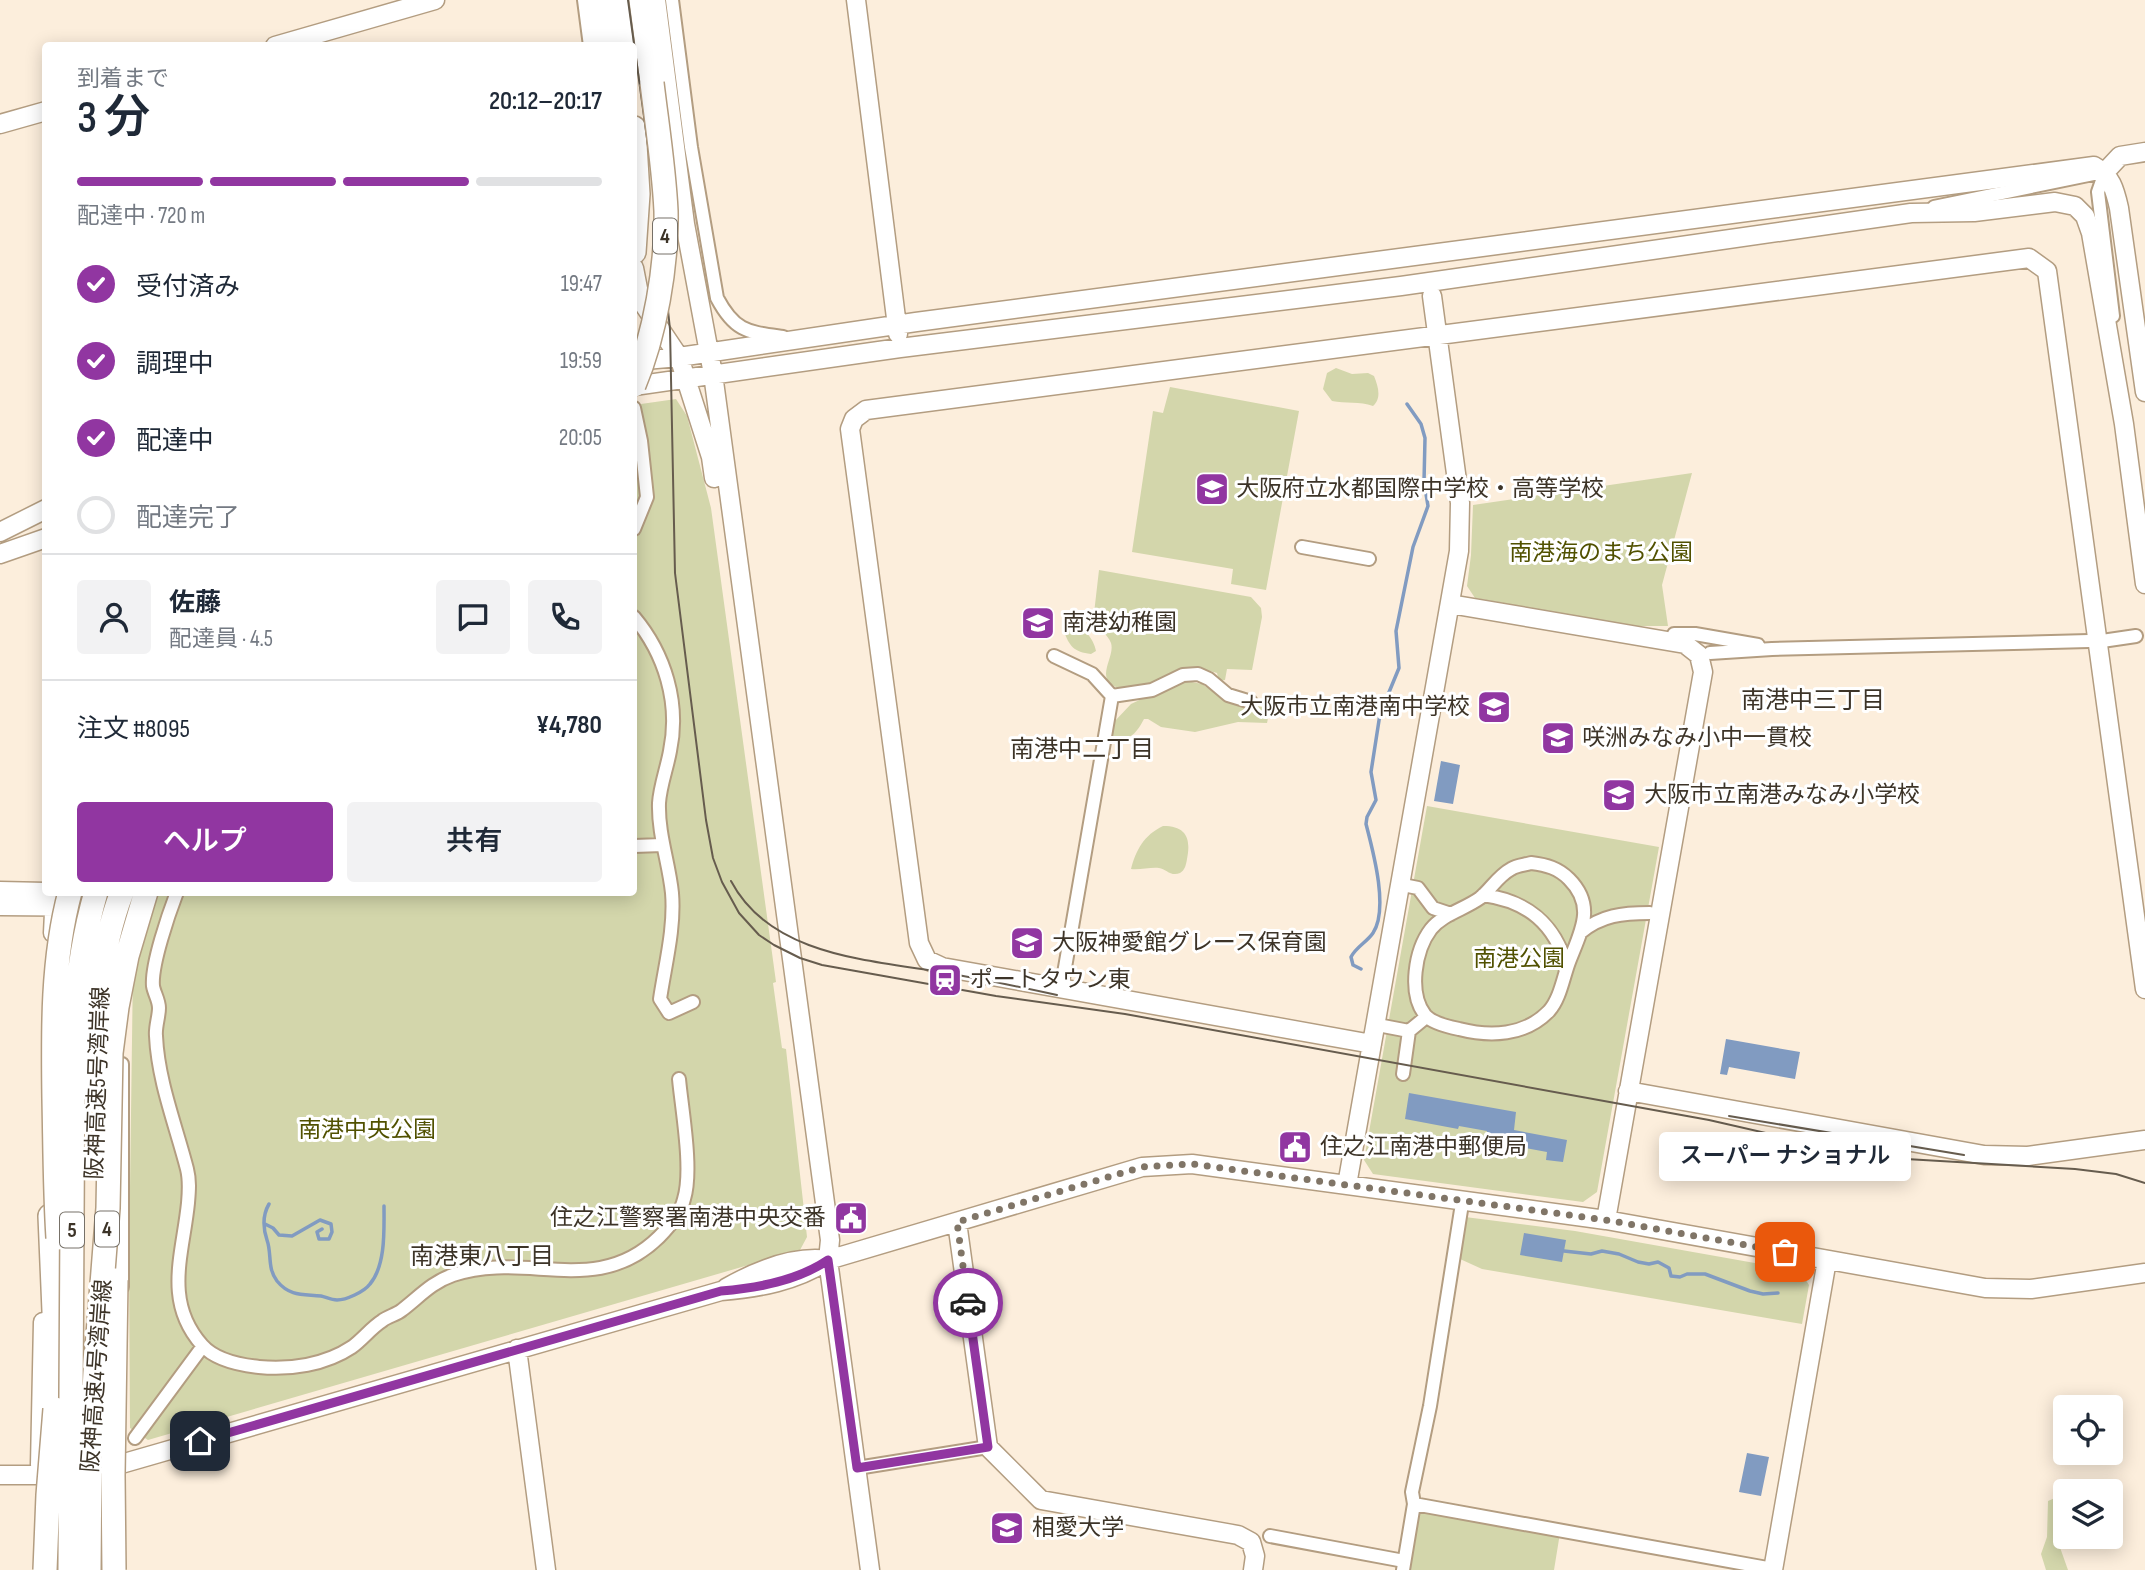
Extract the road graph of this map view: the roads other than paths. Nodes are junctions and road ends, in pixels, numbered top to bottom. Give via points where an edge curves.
1 (435, 0) edge
2 (584, 0) edge
3 (598, 0) edge
4 (616, 0) edge
5 (641, 0) edge
6 (656, 0) edge
7 (672, 0) edge
8 (856, 0) edge
9 (289, 42) edge
10 (589, 42) edge
11 (603, 42) edge
12 (621, 42) edge
13 (652, 83) junction
14 (42, 112) edge
15 (0, 124) edge
16 (2145, 152) edge
17 (2105, 172) junction
18 (637, 178) edge
19 (637, 208) edge
20 (1911, 213) junction
21 (637, 290) edge
22 (1432, 296) dead end
23 (897, 325) junction
24 (637, 331) edge
25 (1437, 337) junction
26 (797, 339) junction
27 (900, 348) junction
28 (708, 352) junction
29 (679, 357) junction
30 (637, 361) edge
31 (713, 374) junction
32 (637, 375) edge
33 (686, 377) junction
34 (637, 385) edge
35 (2145, 388) edge
36 (637, 422) edge
37 (2124, 424) junction
38 (42, 511) edge
39 (637, 522) edge
40 (0, 532) edge
41 (42, 539) edge
42 (1302, 547) dead end
43 (0, 554) edge
44 (1369, 559) dead end
45 (2145, 584) edge
46 (1450, 604) junction
47 (637, 622) edge
48 (1674, 634) dead end
49 (2136, 636) dead end
50 (1772, 649) junction
51 (1710, 653) dead end
52 (1054, 656) dead end
53 (1112, 696) junction
54 (1251, 702) dead end
55 (662, 845) junction
56 (637, 846) edge
57 (1408, 886) dead end
58 (0, 891) edge
59 (1483, 895) junction
60 (95, 896) edge
61 (145, 896) edge
62 (176, 896) edge
63 (118, 897) edge
64 (58, 898) edge
65 (0, 906) edge
66 (1433, 908) junction
67 (1650, 913) dead end
68 (1451, 914) junction
69 (1432, 928) junction
70 (1580, 933) junction
71 (120, 960) junction
72 (1567, 968) junction
73 (1063, 979) dead end
74 (2145, 989) edge
75 (693, 1002) dead end
76 (1426, 1017) junction
77 (1383, 1026) dead end
78 (1409, 1031) junction
79 (1372, 1044) junction
80 (1403, 1074) dead end
81 (679, 1079) dead end
82 (1628, 1091) junction
83 (2145, 1140) edge
84 (48, 1175) junction
85 (1347, 1185) junction
86 (1461, 1210) dead end
87 (1606, 1220) junction
88 (957, 1222) junction
89 (828, 1260) junction
90 (1827, 1260) junction
91 (2145, 1273) edge
92 (203, 1346) junction
93 (517, 1349) junction
94 (122, 1362) dead end
95 (121, 1384) dead end
96 (55, 1409) junction
97 (135, 1438) dead end
98 (988, 1447) junction
99 (857, 1468) junction
100 (117, 1470) junction
101 (0, 1475) edge
102 (40, 1475) junction
103 (1414, 1504) junction
104 (1270, 1536) dead end
105 (1403, 1565) edge
106 (1773, 1569) edge
107 (38, 1570) edge
108 (45, 1570) edge
109 (57, 1570) edge
110 (68, 1570) edge
111 (86, 1570) edge
112 (103, 1570) edge
113 (114, 1570) edge
114 (122, 1570) edge
115 (547, 1570) edge
116 (870, 1570) edge
117 (1253, 1570) edge

1 - 9 street
2 - 10 street
3 - 11 street
4 - 12 highway
5 - 13 highway, 4
6 - 28 street via 685,224
7 - 26 street via 717,298 736,326
8 - 23 street
13 - 24 highway, bridge via 655,231
13 - 32 highway, 4, bridge via 665,231 656,306
14 - 15 street
16 - 17 street via 2120,156
17 - 20 street
17 - 23 street via 2081,166
17 - 35 street via 2119,208
17 - 37 street via 2098,192
18 - 19 highway
20 - 27 street via 1401,286
20 - 37 street via 1973,212 2055,202 2075,206 2085,216 2091,233
21 - 29 street
22 - 25 street
23 - 26 street
23 - 27 street
25 - 46 street via 1460,503 1459,551
25 - 74 street via 2029,258 2047,271
25 - 79 street via 866,410 850,429 919,943 927,960 942,967
26 - 28 street
27 - 31 street
28 - 29 street
28 - 31 street
29 - 30 street
29 - 33 street
31 - 33 street
31 - 89 street via 830,1240
33 - 34 street
33 - 89 street via 711,457 820,1240
36 - 39 street via 648,497
37 - 45 street
38 - 40 street
41 - 43 street
42 - 44 street
46 - 79 street
46 - 82 street via 1685,645 1699,655 1703,671
47 - 55 street via 673,697 674,725 659,804
48 - 50 street
49 - 50 street via 2095,641
50 - 51 street
52 - 53 street via 1092,674
53 - 54 street via 1152,690 1183,675 1198,674 1228,695
53 - 73 street
55 - 56 street
55 - 75 street via 672,894 660,999 669,1013
57 - 66 street via 1418,888
58 - 64 street
59 - 68 street
59 - 70 street via 1513,867 1549,865 1572,881 1585,902
59 - 72 street via 1504,898 1535,916 1553,932
60 - 110 highway, 阪神高速5号湾岸線 / 5, bridge via 78,974 72,1061
61 - 111 highway, 阪神高速4号湾岸線 / 4, bridge via 127,956 111,1053 107,1221
62 - 92 street via 156,961 153,985 160,1006 155,1034 190,1178 178,1300
63 - 64 street
63 - 71 street
63 - 111 highway, 阪神高速5号湾岸線 / 5, bridge via 96,1030
64 - 65 street
64 - 84 street via 47,1056
64 - 110 highway, 阪神高速4号湾岸線, bridge via 56,1210 66,1384
66 - 68 street
66 - 69 street
67 - 70 street via 1609,916
68 - 69 street
69 - 76 street via 1417,959 1416,984
70 - 72 street
71 - 94 street
71 - 100 highway, bridge
72 - 76 street via 1549,1011 1515,1031 1471,1032
76 - 78 street
77 - 78 street
78 - 80 street
79 - 85 street
81 - 92 street via 687,1173 684,1199 659,1237 631,1258 600,1269 482,1266 450,1275 384,1319 351,1348 318,1363 280,1369 243,1366
82 - 83 street via 1984,1155 2028,1156
82 - 87 street
84 - 96 highway
84 - 102 street
85 - 87 street
85 - 88 street via 1192,1164 1142,1167
86 - 103 street via 1412,1492
87 - 90 street
88 - 89 street
88 - 98 street
89 - 93 street via 808,1257 750,1274 721,1291
89 - 99 street
90 - 91 street via 1985,1288 2031,1289
90 - 106 street
92 - 97 street
93 - 100 street
93 - 115 street
95 - 100 street
96 - 108 highway, bridge
96 - 109 highway, bridge
98 - 99 street
98 - 117 street via 1041,1500 1238,1535 1251,1542
99 - 116 street
100 - 102 street
100 - 112 highway, bridge
100 - 113 highway, bridge
100 - 114 street
101 - 102 street
102 - 107 street
103 - 105 street
103 - 106 street
104 - 105 street

